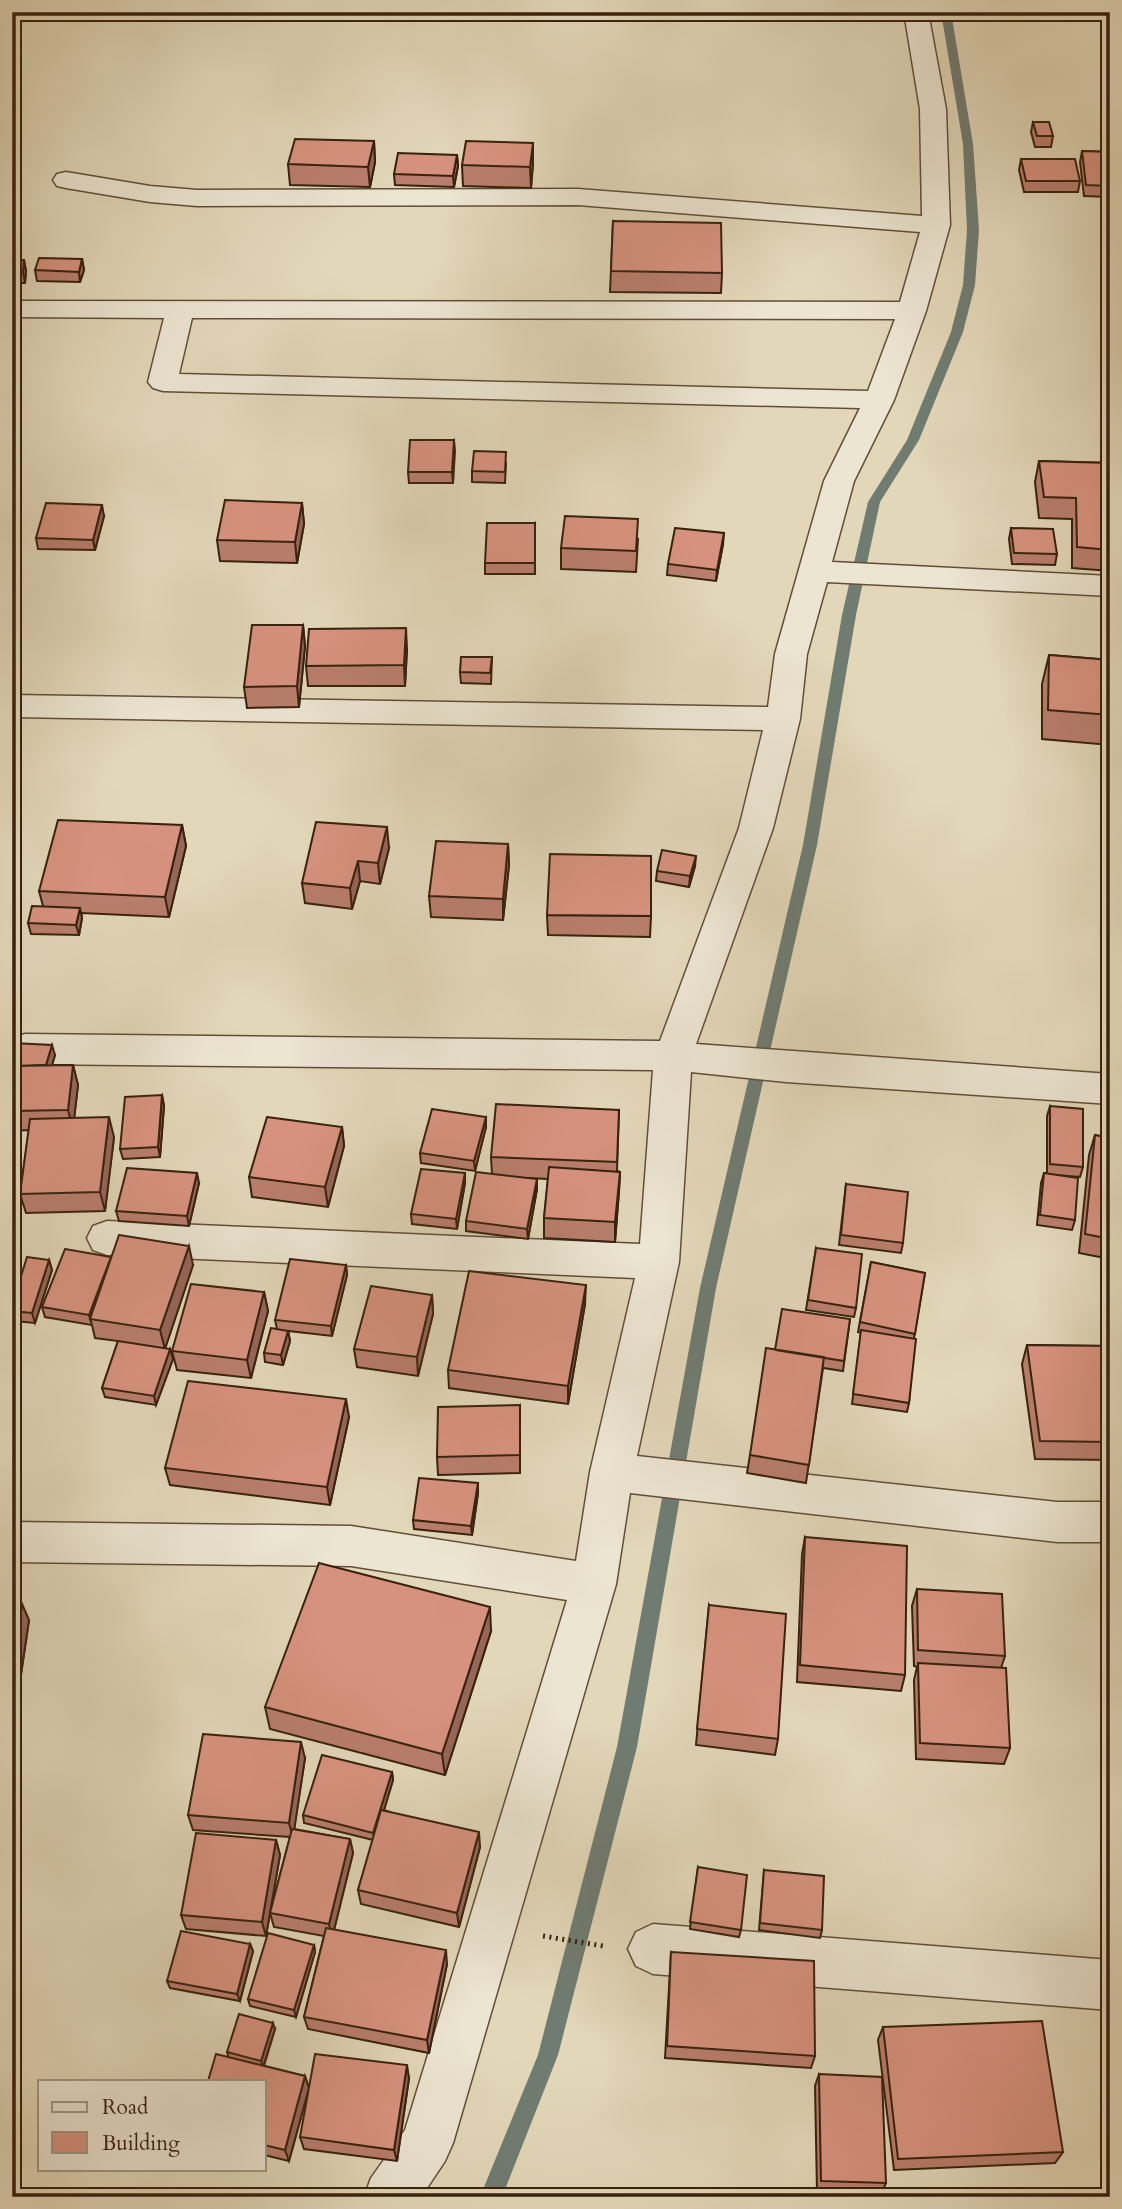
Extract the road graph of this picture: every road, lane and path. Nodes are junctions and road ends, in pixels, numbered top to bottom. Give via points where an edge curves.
1 (916, 12) edge
2 (66, 180) dead end
3 (936, 226) junction
4 (180, 308) junction
5 (12, 309) edge
6 (912, 311) junction
7 (879, 400) junction
8 (824, 571) junction
9 (1110, 586) edge
10 (14, 706) dead end
11 (783, 719) junction
12 (25, 1049) edge
13 (673, 1056) junction
14 (1110, 1089) edge
15 (107, 1238) dead end
16 (659, 1262) junction
17 (626, 1473) junction
18 (1110, 1522) edge
19 (12, 1542) edge
20 (594, 1584) junction
21 (555, 1939) dead end
22 (631, 1948) joint
23 (1110, 1985) edge
24 (390, 2197) edge

1 - 3 street via 933,109
2 - 3 street via 197,198 578,197
3 - 6 street
4 - 5 street
4 - 6 street
4 - 7 street via 163,382
6 - 7 street
7 - 8 street via 839,481
8 - 9 street
8 - 11 street via 791,654
10 - 11 street
11 - 13 street via 756,828
12 - 13 street
13 - 14 street
13 - 16 street
15 - 16 street
16 - 17 street
17 - 18 street via 1057,1522
17 - 20 street
19 - 20 street via 351,1546
20 - 24 street via 427,2143
21 - 22 path
22 - 23 street

